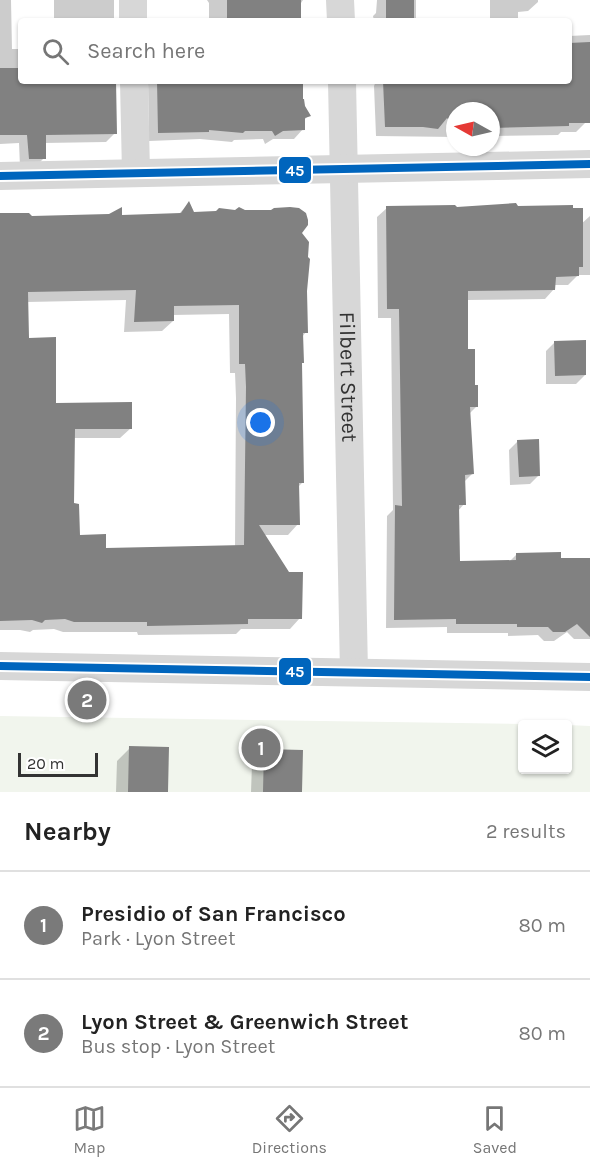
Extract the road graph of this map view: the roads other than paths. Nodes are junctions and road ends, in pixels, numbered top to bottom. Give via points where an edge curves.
1 (133, 0) edge
2 (340, 0) edge
3 (133, 18) edge
4 (341, 18) edge
5 (134, 84) edge
6 (342, 84) edge
7 (590, 164) edge
8 (344, 169) junction
9 (136, 173) junction
10 (0, 176) edge
11 (0, 666) edge
12 (354, 672) junction
13 (590, 677) edge

1 - 3 street
2 - 4 street
5 - 9 street
6 - 8 street, Filbert Street
7 - 8 street
8 - 9 street
8 - 12 street, Filbert Street
9 - 10 street
11 - 12 street
12 - 13 street

